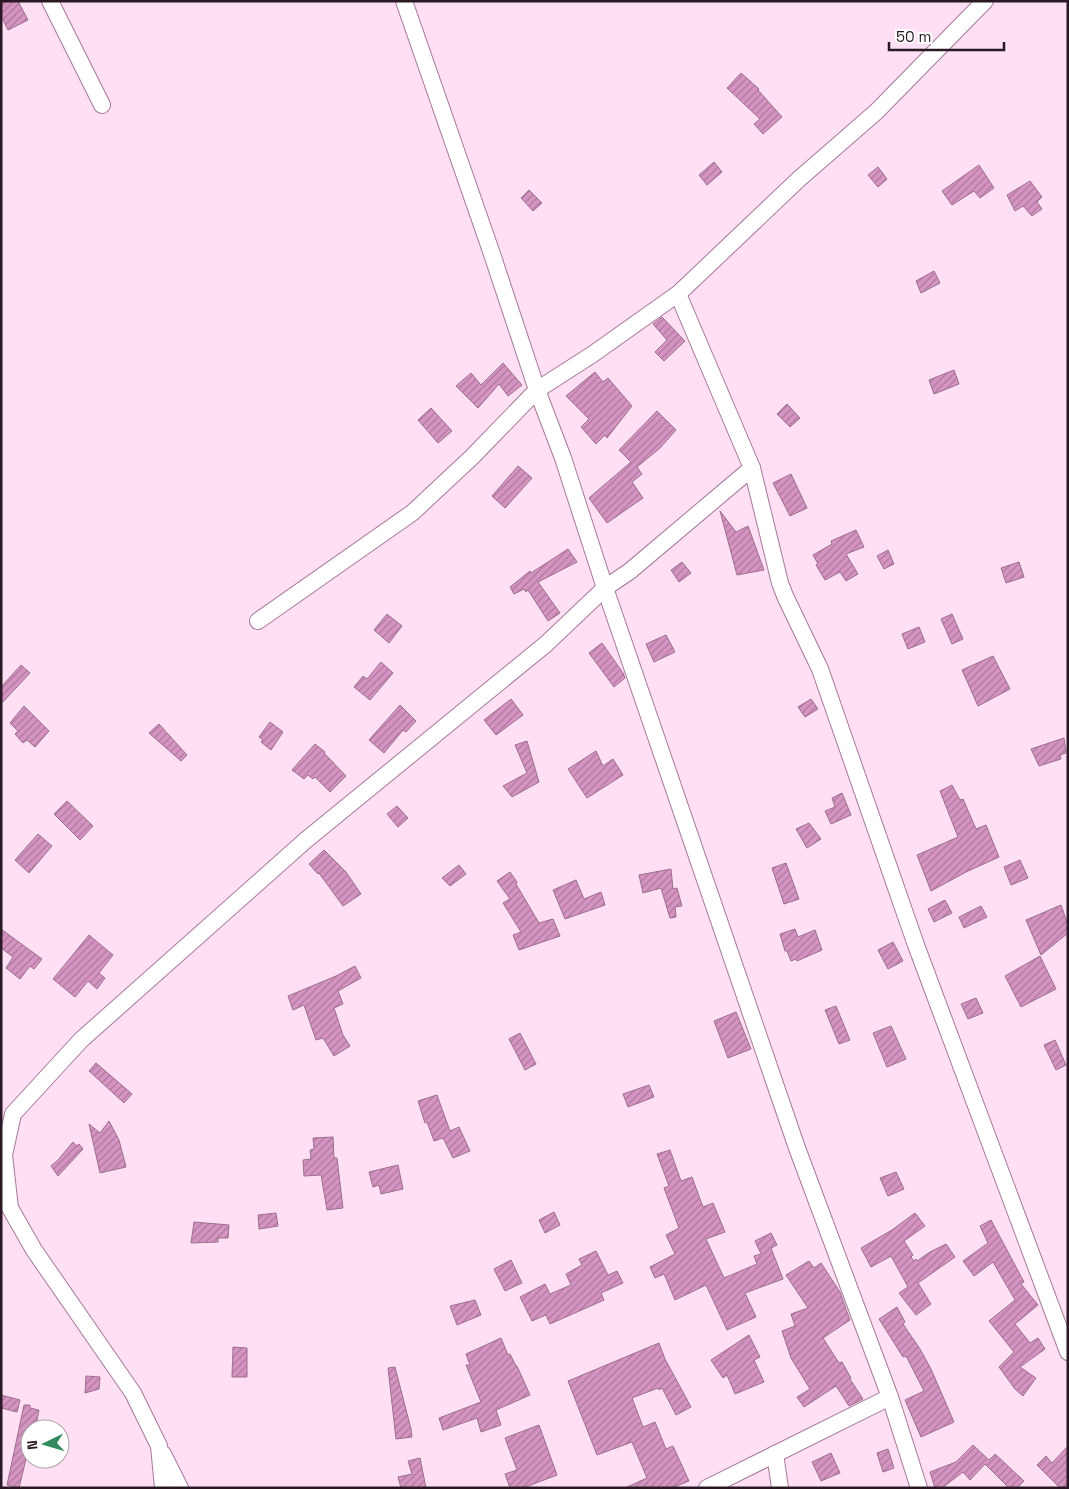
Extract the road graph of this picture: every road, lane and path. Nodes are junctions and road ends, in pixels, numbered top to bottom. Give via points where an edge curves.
1 (50, 1) edge
2 (404, 1) edge
3 (986, 1) edge
4 (102, 105) dead end
5 (678, 294) junction
6 (537, 390) junction
7 (752, 468) junction
8 (605, 588) junction
9 (258, 621) dead end
10 (1068, 1352) edge
11 (890, 1397) junction
12 (159, 1446) junction
13 (775, 1454) junction
14 (163, 1488) edge
15 (180, 1488) edge
16 (707, 1488) edge
17 (780, 1488) edge
18 (919, 1488) edge

1 - 4 street
2 - 6 street
3 - 5 street via 876,112 799,179
5 - 6 street
5 - 7 street
6 - 8 street via 563,458
6 - 9 street via 412,513
7 - 8 street via 630,571
7 - 10 street via 780,583 820,669 916,945
8 - 11 street via 797,1148
8 - 12 street via 546,644 306,840 88,1034 13,1114 4,1155 10,1208 34,1250 133,1393
11 - 13 street
11 - 18 street
12 - 14 street
12 - 15 street
13 - 16 street
13 - 17 street

